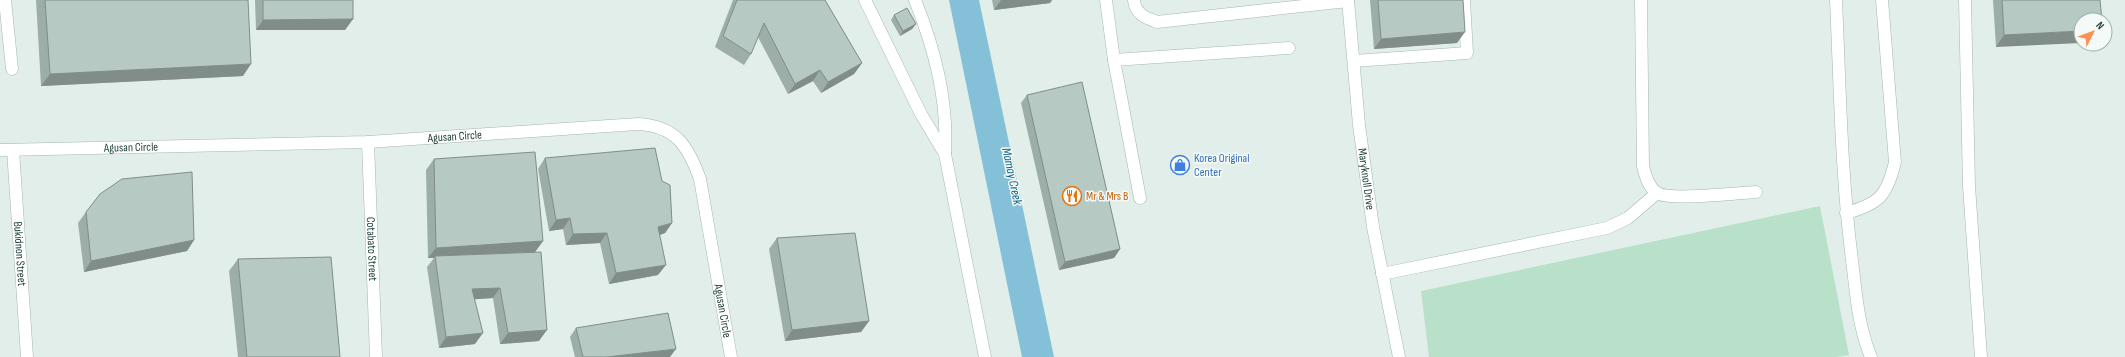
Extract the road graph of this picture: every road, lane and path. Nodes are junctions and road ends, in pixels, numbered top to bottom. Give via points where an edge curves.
1 (5, 0) edge
2 (865, 0) edge
3 (915, 0) edge
4 (1106, 0) edge
5 (1134, 0) edge
6 (1464, 0) edge
7 (1641, 0) edge
8 (1836, 0) edge
9 (1882, 0) edge
10 (1965, 0) edge
11 (1348, 1) edge
12 (1289, 48) dead end
13 (1114, 60) junction
14 (1354, 60) junction
15 (12, 69) dead end
16 (368, 142) junction
17 (0, 150) edge
18 (13, 150) junction
19 (945, 154) junction
20 (1756, 192) dead end
21 (1657, 193) junction
22 (1140, 198) dead end
23 (1846, 213) junction
24 (1382, 274) junction
25 (27, 357) edge
26 (376, 357) edge
27 (732, 357) edge
28 (985, 357) edge
29 (1399, 357) edge
30 (1872, 357) edge
31 (1981, 357) edge

1 - 15 street
2 - 19 street via 921,114
3 - 19 street via 924,22 945,101
4 - 13 street
5 - 11 street via 1134,6 1142,17 1157,22
6 - 14 street via 1467,53
7 - 21 street via 1643,166 1646,179
8 - 23 street
9 - 23 street via 1896,162 1890,182 1881,197 1867,207
10 - 31 street via 1969,186
11 - 14 street, Maryknoll Drive
12 - 13 street
13 - 22 street
14 - 24 street, Maryknoll Drive via 1359,125
16 - 18 street, Agusan Circle
16 - 26 street, Cotabato Street
16 - 27 street, Agusan Circle via 638,124 653,125 677,138 690,154 700,179
17 - 18 street, Agusan Circle
18 - 25 street, Bukidnon Street
19 - 28 street
20 - 21 street via 1670,197
21 - 24 street via 1628,218 1607,228
23 - 30 street via 1859,318
24 - 29 street, Maryknoll Drive

